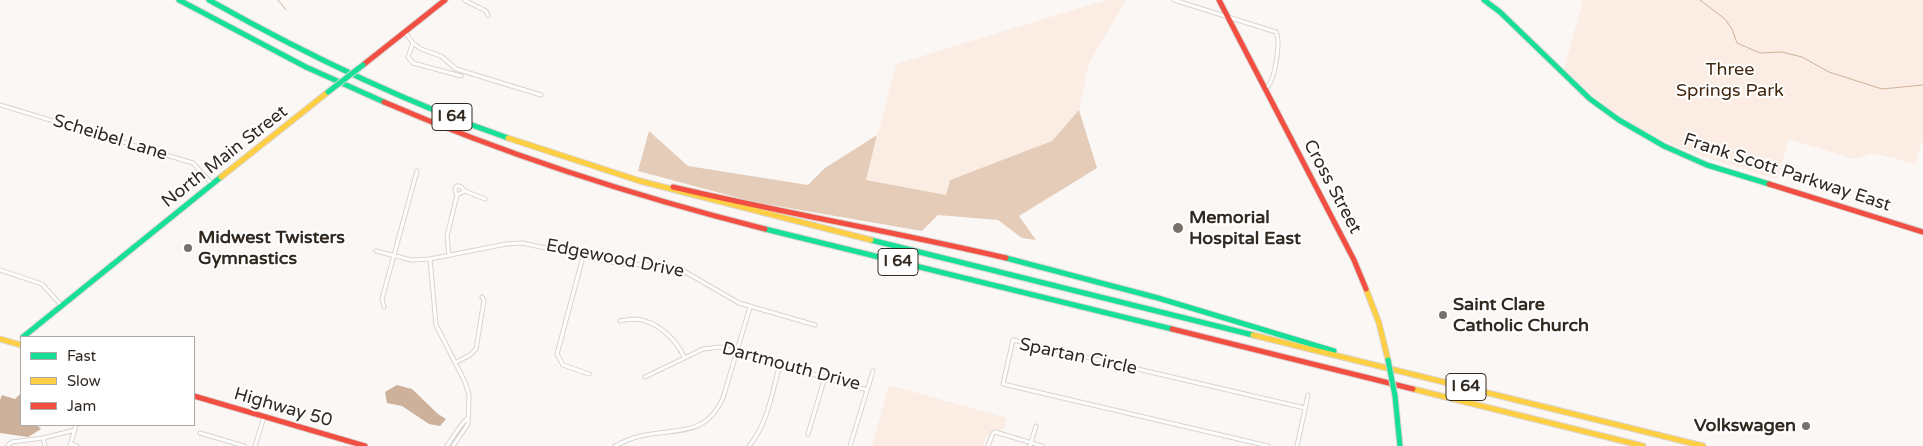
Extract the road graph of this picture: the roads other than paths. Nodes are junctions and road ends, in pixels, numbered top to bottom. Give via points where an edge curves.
1 (179, 0) edge
2 (209, 0) edge
3 (445, 0) edge
4 (464, 0) edge
5 (1174, 0) edge
6 (1219, 0) edge
7 (1484, 0) edge
8 (488, 16) dead end
9 (1228, 17) junction
10 (405, 32) junction
11 (413, 43) junction
12 (461, 76) dead end
13 (1266, 88) junction
14 (541, 95) dead end
15 (0, 106) edge
16 (417, 171) dead end
17 (635, 180) junction
18 (212, 184) junction
19 (465, 191) junction
20 (457, 196) junction
21 (485, 199) dead end
22 (1923, 232) edge
23 (376, 252) dead end
24 (449, 255) junction
25 (393, 256) junction
26 (584, 256) junction
27 (430, 258) junction
28 (0, 270) edge
29 (482, 297) dead end
30 (60, 305) junction
31 (384, 307) dead end
32 (750, 307) junction
33 (620, 321) dead end
34 (815, 325) dead end
35 (24, 336) edge
36 (0, 339) edge
37 (20, 344) edge
38 (737, 351) junction
39 (684, 357) junction
40 (1361, 361) junction
41 (454, 363) junction
42 (780, 364) junction
43 (873, 371) dead end
44 (589, 374) dead end
45 (825, 377) junction
46 (646, 378) dead end
47 (867, 390) junction
48 (1308, 395) dead end
49 (195, 396) edge
50 (1305, 408) junction
51 (264, 417) junction
52 (468, 418) junction
53 (76, 426) edge
54 (1036, 426) dead end
55 (75, 430) junction
56 (200, 432) dead end
57 (808, 434) dead end
58 (43, 438) junction
59 (1031, 444) edge
60 (8, 445) edge
61 (70, 445) edge
62 (45, 446) edge
63 (77, 446) edge
64 (244, 446) edge
65 (255, 446) edge
66 (365, 446) edge
67 (447, 446) edge
68 (453, 446) edge
69 (615, 446) edge
70 (748, 446) edge
71 (850, 446) edge
72 (988, 446) edge
73 (1042, 446) edge
74 (1268, 446) edge
75 (1297, 446) edge
76 (1400, 446) edge
77 (1643, 446) edge
78 (1703, 446) edge

1 - 77 main road, I 64 via 290,60 370,98 473,141 598,184 705,214
2 - 17 main road, I 64 via 324,61 401,96 502,136
3 - 10 main road, North Main Street
4 - 8 street via 486,11
5 - 9 street
6 - 9 main road, Cross Street
7 - 22 main road, Frank Scott Parkway East via 1590,99 1664,146 1707,165
9 - 13 main road, Cross Street
9 - 13 street via 1273,30 1278,35 1271,82
10 - 11 street
10 - 18 main road, North Main Street, bridge
11 - 12 street via 408,57 413,63
11 - 14 street via 440,56 456,69
13 - 76 main road, Cross Street, bridge via 1354,260 1379,323 1395,396
15 - 18 street, Scheibel Lane via 193,163
16 - 25 street
17 - 40 main road, I 64
17 - 40 main road via 1024,263 1166,301
18 - 30 main road, North Main Street
19 - 20 street
19 - 20 street via 456,186
19 - 21 street
20 - 24 street via 447,236
23 - 25 street, Edgewood Drive
24 - 26 street, Edgewood Drive via 522,243
24 - 27 street, Edgewood Drive
25 - 27 street, Edgewood Drive via 411,260
25 - 31 street via 382,299
26 - 32 street, Edgewood Drive via 621,264 662,265 682,270
26 - 44 street via 557,354 563,365
27 - 41 street via 436,325
28 - 30 street via 42,284
29 - 41 street via 476,349
30 - 35 main road, North Main Street
32 - 34 street, Edgewood Drive
32 - 38 street
33 - 39 street via 636,319 652,323 670,336
36 - 37 main road
38 - 39 street, Dartmouth Drive via 711,347
38 - 42 street, Dartmouth Drive
38 - 69 street via 723,398 709,420 697,427 633,437
39 - 46 street, Dartmouth Drive
40 - 78 main road, I 64
41 - 52 street via 467,388 470,402
42 - 45 street, Dartmouth Drive
42 - 70 street via 764,421
43 - 47 street, Dartmouth Drive
45 - 47 street, Dartmouth Drive
45 - 57 street
47 - 71 street
48 - 50 street
49 - 51 main road, Highway 50
50 - 74 street, Spartan Circle via 1013,340 1003,384
50 - 75 street
51 - 65 street
51 - 66 main road, Highway 50
52 - 67 street
52 - 68 street via 465,430
53 - 55 street
54 - 59 street
55 - 58 street
55 - 61 street
56 - 64 street
58 - 60 street
58 - 62 street
59 - 72 street via 995,432
59 - 73 street
61 - 63 street

